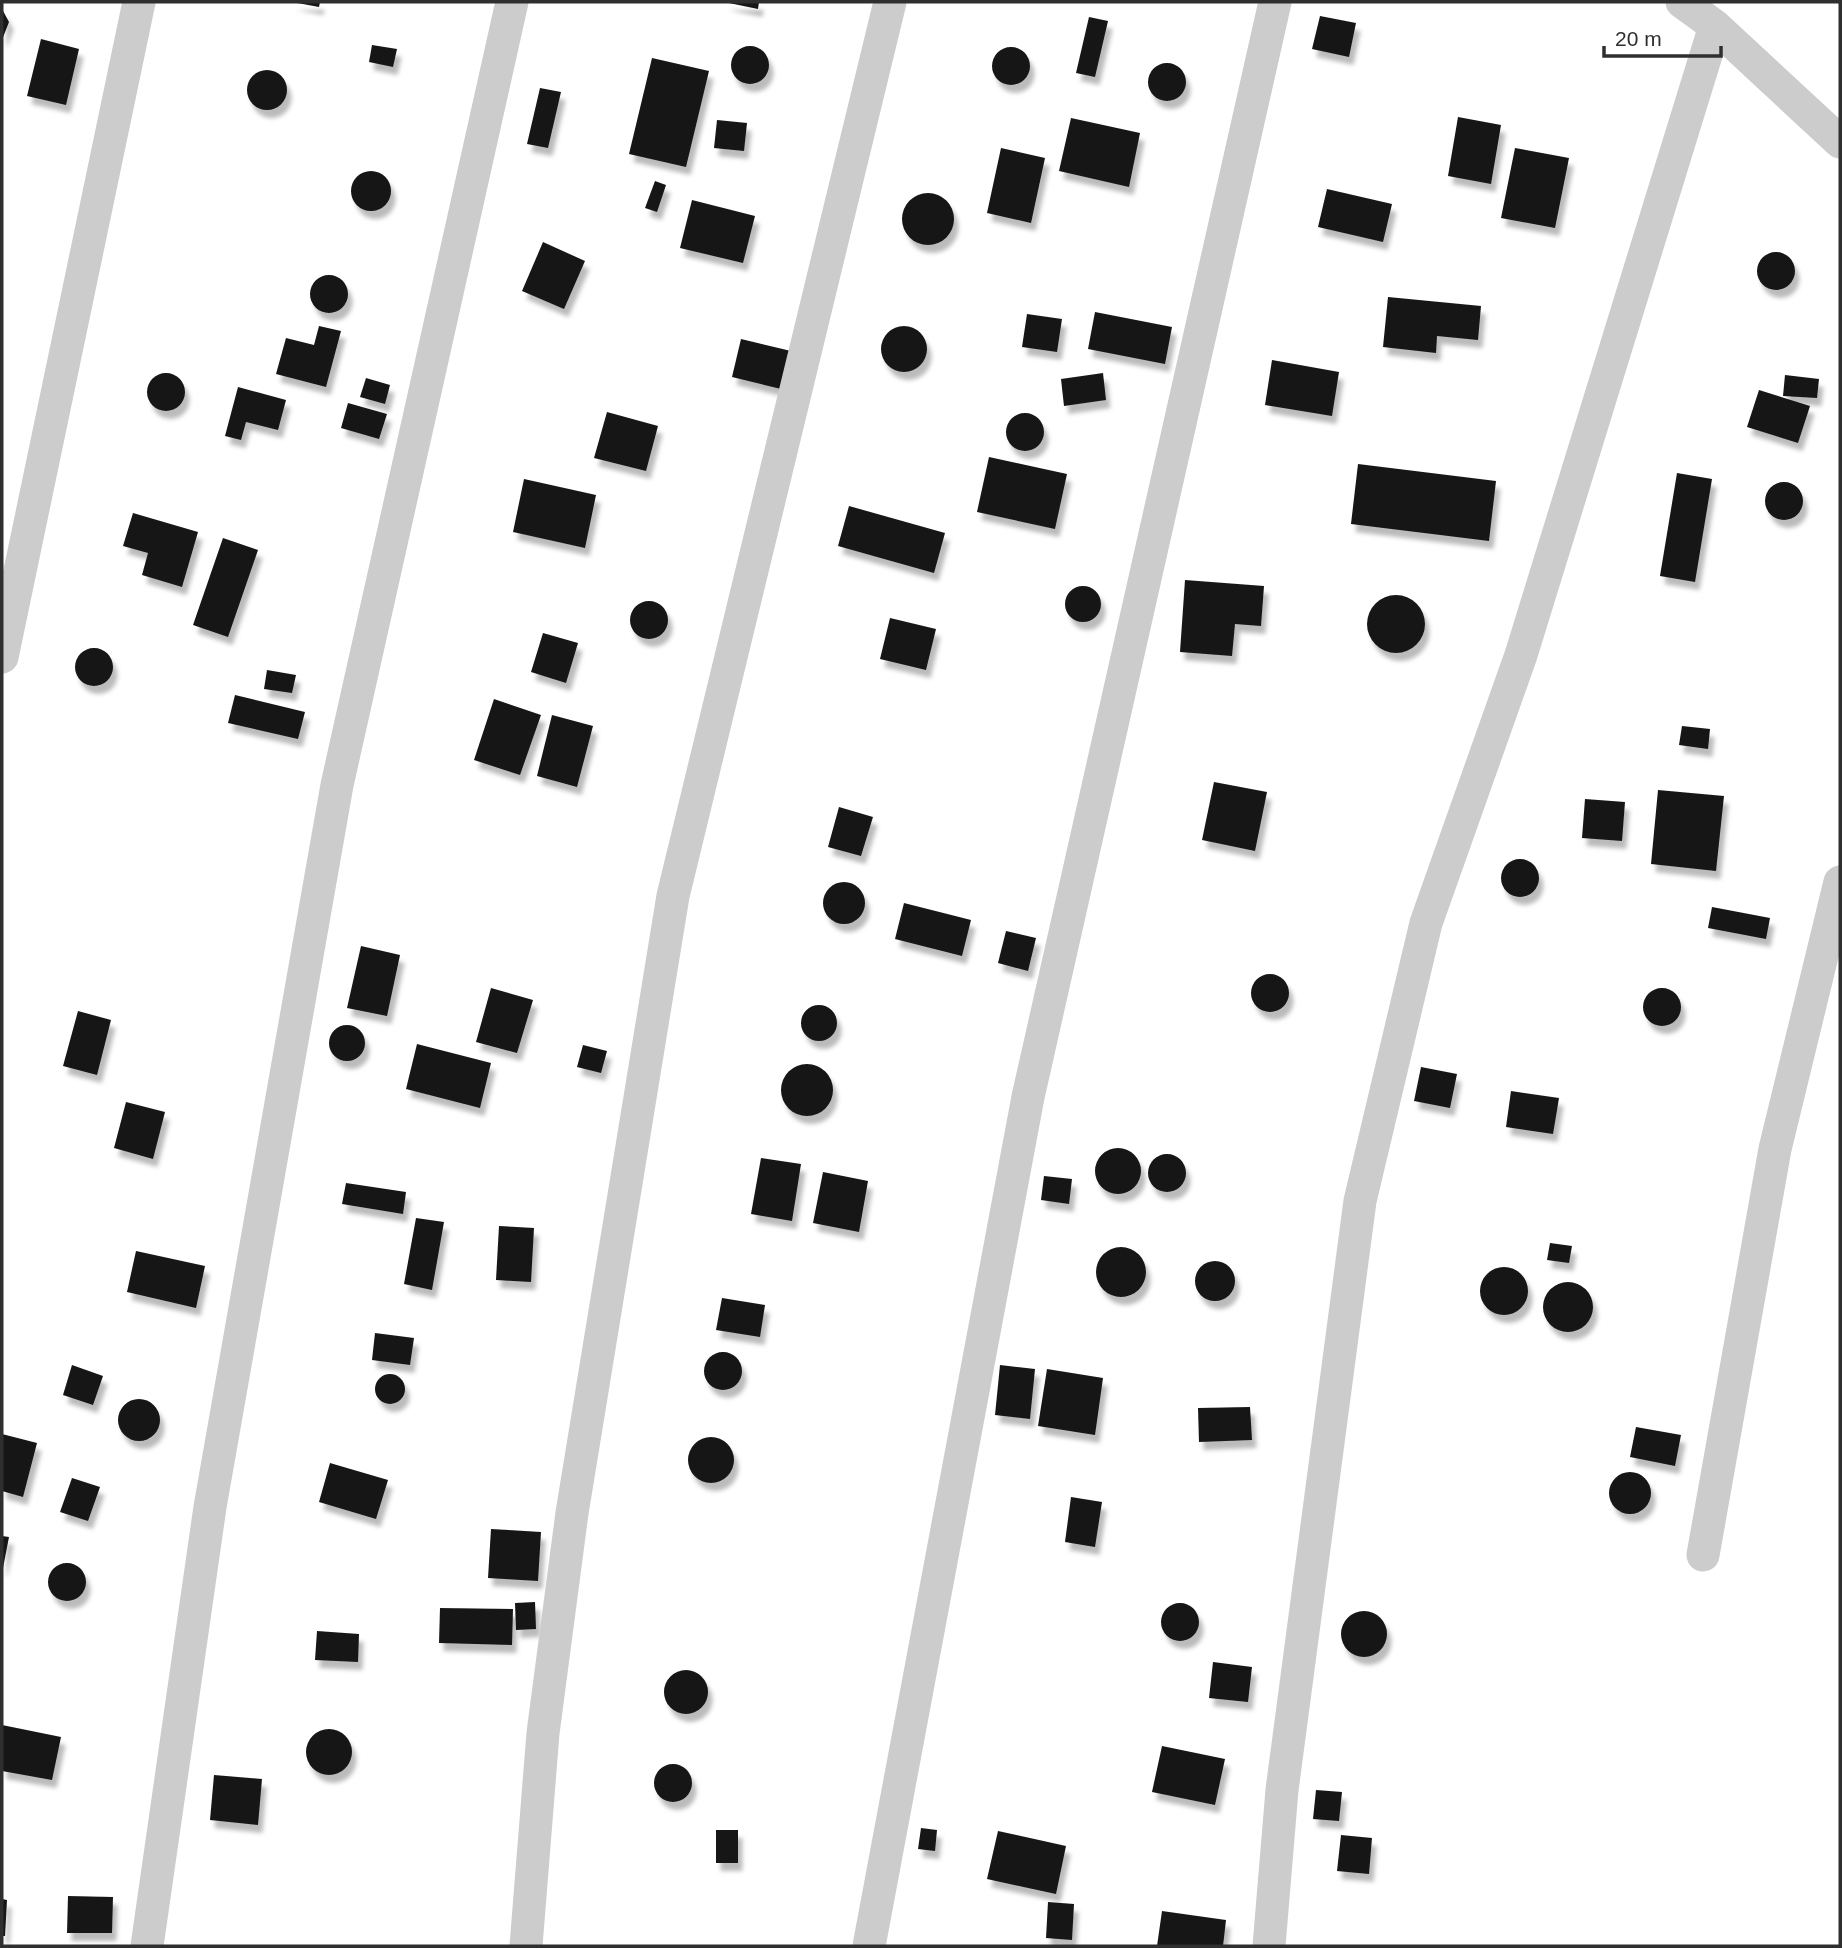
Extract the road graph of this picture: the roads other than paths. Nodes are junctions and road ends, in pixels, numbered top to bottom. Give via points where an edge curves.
1 (139, 2) edge
2 (512, 2) edge
3 (890, 2) edge
4 (1276, 2) edge
5 (1682, 2) edge
6 (1715, 26) junction
7 (1840, 142) edge
8 (2, 657) edge
9 (1840, 882) edge
10 (1703, 1555) dead end
11 (147, 1946) edge
12 (526, 1946) edge
13 (869, 1946) edge
14 (1269, 1946) edge

1 - 8 street
2 - 11 street via 337,785 210,1507
3 - 12 street via 673,896 572,1513 542,1733
4 - 13 street via 1028,1097
5 - 6 street
6 - 7 street
6 - 14 street via 1521,655 1426,923 1360,1201 1282,1790
9 - 10 street via 1775,1149

